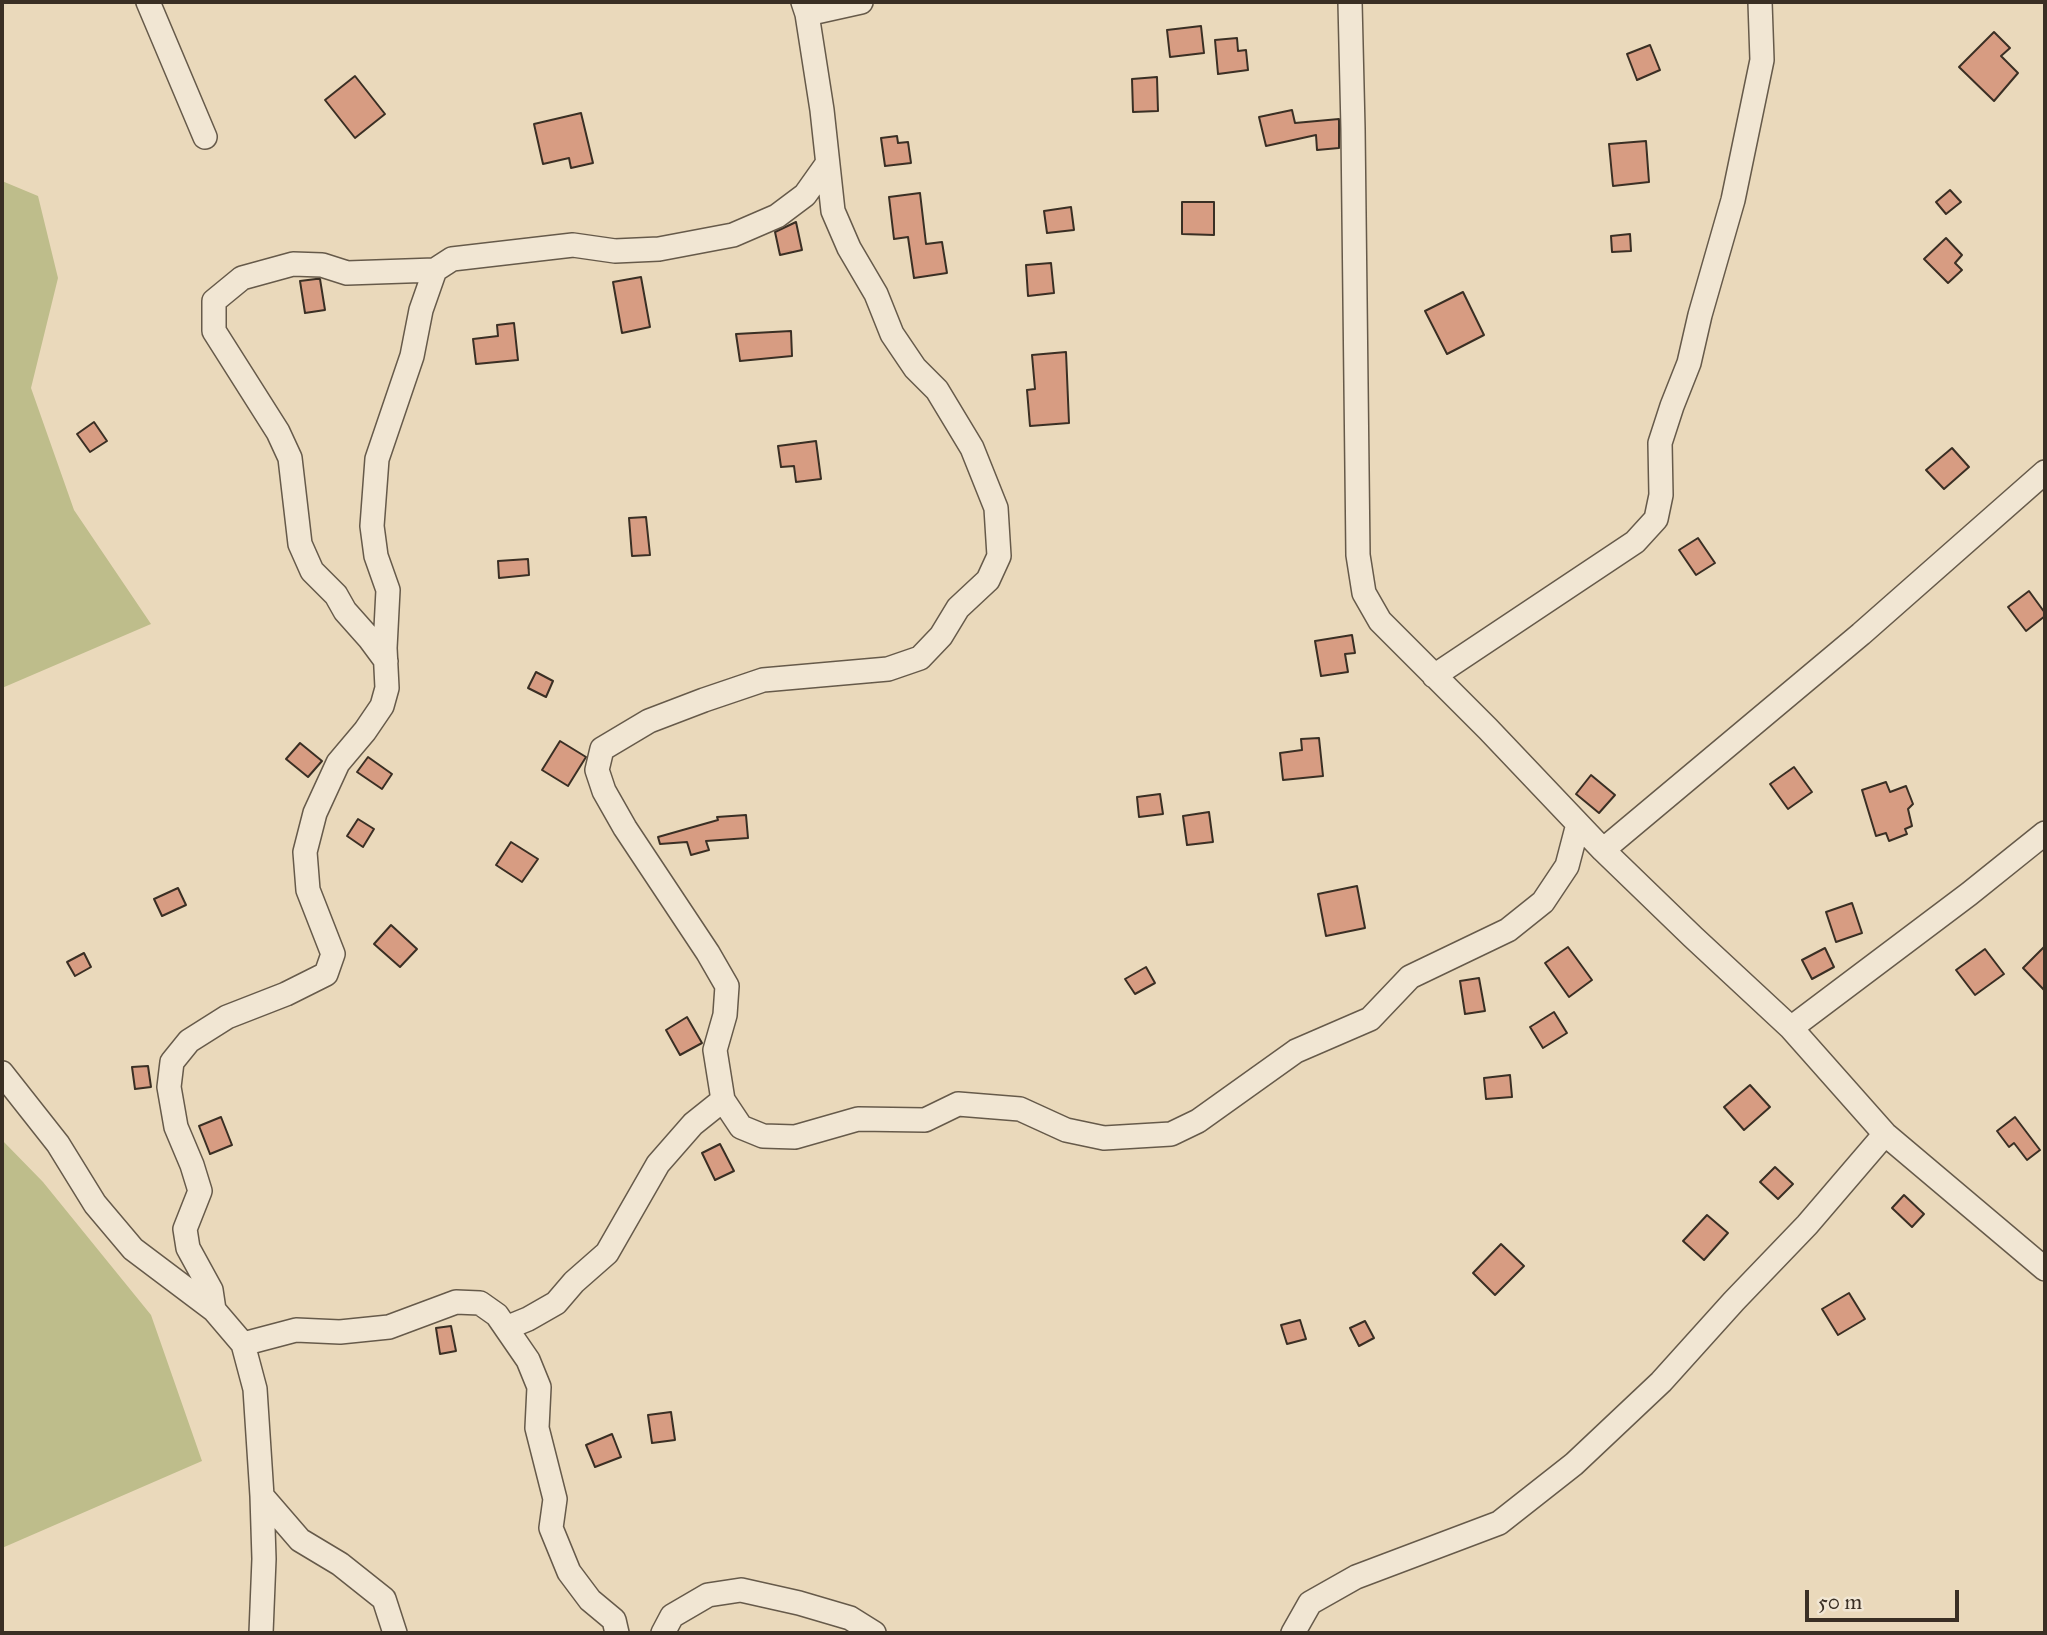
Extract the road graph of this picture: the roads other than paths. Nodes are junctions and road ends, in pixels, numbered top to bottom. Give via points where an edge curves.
1 (148, 2) edge
2 (861, 2) edge
3 (1350, 2) edge
4 (1760, 2) edge
5 (805, 8) edge
6 (205, 137) dead end
7 (827, 164) junction
8 (435, 270) junction
9 (2045, 472) edge
10 (386, 661) junction
11 (1434, 676) junction
12 (1578, 824) junction
13 (2045, 833) edge
14 (1603, 850) junction
15 (1791, 1028) junction
16 (2, 1073) edge
17 (723, 1100) junction
18 (1885, 1134) junction
19 (2045, 1269) edge
20 (214, 1310) junction
21 (506, 1328) junction
22 (243, 1344) junction
23 (262, 1496) junction
24 (261, 1633) edge
25 (394, 1633) edge
26 (617, 1633) edge
27 (663, 1633) edge
28 (874, 1633) edge
29 (1293, 1633) edge

1 - 6 street
2 - 5 street
3 - 11 street via 1358,555 1364,593 1380,621
4 - 11 street via 1762,60 1733,200 1689,363 1660,443 1661,495 1656,519 1635,542
5 - 7 street
7 - 8 street via 805,195 777,216 733,235 659,249 615,251 573,245 493,254 453,259
7 - 17 street via 833,211 892,334 937,390 972,448 996,508 999,556 988,580 958,608 942,636 920,658 888,669 763,680 649,721 602,749 597,770 604,791 727,986 725,1016 715,1050
8 - 10 street via 377,458 372,526 388,590
8 - 10 street via 347,273 322,265 293,264 242,278 214,302 214,331 290,458 300,544 312,572
9 - 14 street via 1861,634
10 - 20 street via 382,706 338,763 315,813 305,852 308,890 333,954 326,974 228,1017 189,1041 172,1062 169,1087 176,1127 200,1191 185,1228 188,1248 211,1290
11 - 12 street
12 - 14 street
12 - 17 street via 1567,866 1543,902 1508,930 1410,977 1370,1019 1296,1051 1198,1121 1171,1134 1104,1138 1066,1130 1020,1109 958,1104 925,1120 858,1119 796,1137 763,1136 741,1127
13 - 15 street
14 - 15 street
15 - 18 street
16 - 20 street via 58,1144 95,1204 133,1248
17 - 21 street via 693,1124 657,1164 607,1253 555,1303
18 - 19 street
18 - 29 street via 1661,1381 1574,1464 1499,1523 1356,1577 1310,1604
20 - 22 street
21 - 22 street via 480,1303 456,1302 389,1327 296,1330
21 - 26 street via 539,1387 537,1428 555,1499 551,1528 569,1572 590,1600 614,1620
22 - 23 street via 255,1389
23 - 24 street
23 - 25 street via 300,1540 340,1564 384,1600
27 - 28 street via 672,1616 708,1595 741,1590 850,1618

